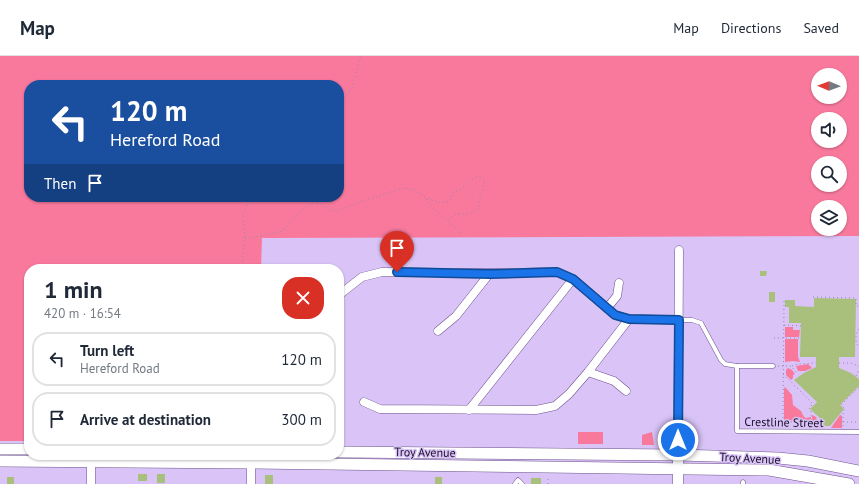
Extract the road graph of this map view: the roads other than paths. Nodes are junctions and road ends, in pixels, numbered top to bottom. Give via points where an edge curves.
1 (679, 250) dead end
2 (490, 274) junction
3 (573, 279) junction
4 (619, 283) dead end
5 (344, 291) edge
6 (607, 308) junction
7 (629, 319) junction
8 (679, 320) junction
9 (438, 331) dead end
10 (737, 366) junction
11 (773, 366) road end
12 (588, 372) junction
13 (626, 391) dead end
14 (364, 402) dead end
15 (469, 410) junction
16 (859, 432) edge
17 (0, 449) edge
18 (24, 449) edge
19 (344, 452) edge
20 (678, 455) junction
21 (30, 460) edge
22 (91, 460) edge
23 (251, 460) edge
24 (298, 460) edge
25 (0, 461) edge
26 (678, 468) junction
27 (859, 471) edge
28 (91, 484) edge
29 (251, 484) edge
30 (515, 484) edge
31 (522, 484) edge
32 (678, 484) edge
33 (849, 484) edge

1 - 8 street
2 - 3 street via 557,272
2 - 5 street via 382,272 362,276
2 - 9 street via 456,316
3 - 6 street
3 - 15 street
4 - 6 street via 617,296
6 - 7 street via 615,315
7 - 8 street
7 - 12 street
8 - 10 lane via 701,323 721,360 725,364
8 - 20 street
10 - 11 lane
10 - 16 lane, Crestline Street via 737,431
12 - 13 street via 614,380
12 - 15 street via 555,406 536,410
14 - 15 street via 380,409
17 - 18 main road
19 - 20 main road, Troy Avenue
20 - 26 street
20 - 27 main road, Troy Avenue via 808,461
21 - 25 main road, Troy Avenue
22 - 28 street
23 - 29 street
24 - 26 main road, Troy Avenue
26 - 32 street
26 - 33 main road, Troy Avenue via 769,470
30 - 31 lane via 518,480

